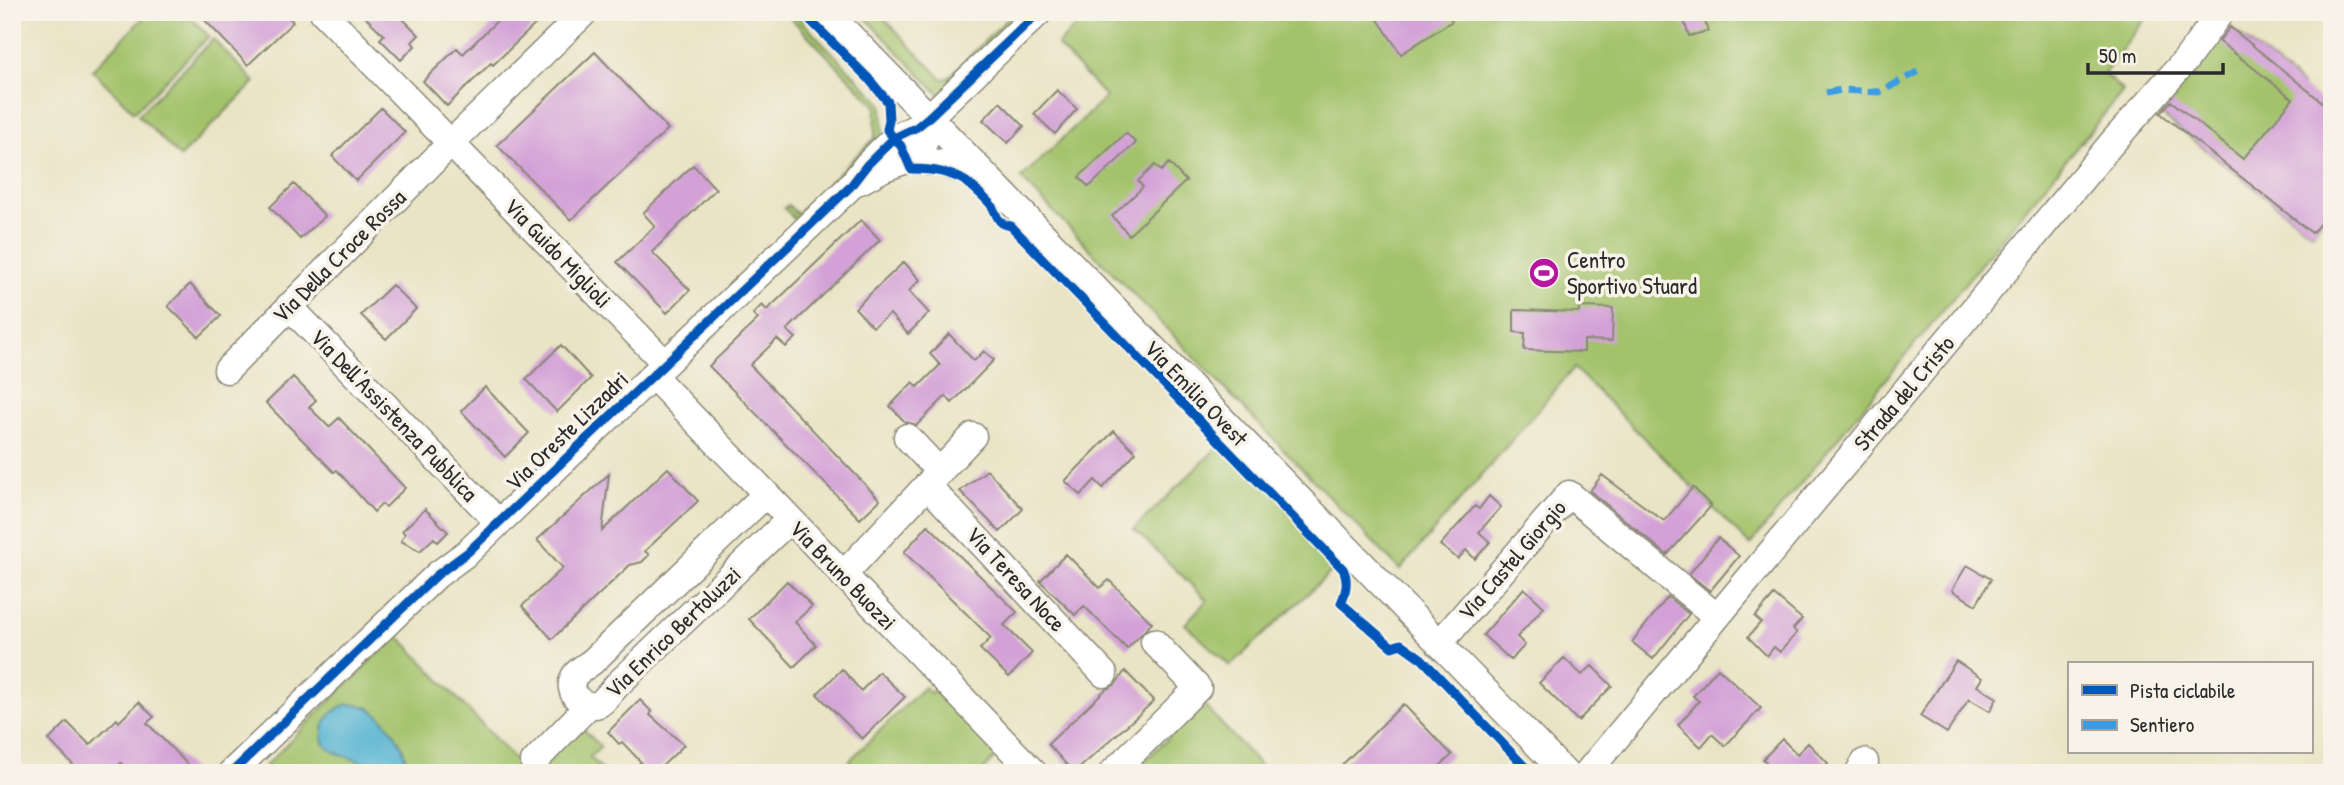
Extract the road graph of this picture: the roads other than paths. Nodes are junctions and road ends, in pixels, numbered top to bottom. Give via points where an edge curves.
1 (323, 12) edge
2 (827, 12) edge
3 (1039, 12) edge
4 (2221, 12) edge
5 (578, 15) edge
6 (893, 80) junction
7 (931, 120) junction
8 (452, 142) junction
9 (901, 149) junction
10 (993, 183) junction
11 (289, 306) junction
12 (227, 370) dead end
13 (659, 370) junction
14 (973, 436) dead end
15 (907, 437) dead end
16 (934, 479) junction
17 (765, 494) junction
18 (790, 519) junction
19 (499, 523) junction
20 (843, 575) junction
21 (1717, 617) junction
22 (1154, 642) dead end
23 (1439, 644) junction
24 (1104, 674) dead end
25 (589, 705) junction
26 (534, 762) dead end
27 (231, 773) edge
28 (1034, 773) edge
29 (1112, 773) edge
30 (1565, 773) edge
31 (1587, 773) edge

1 - 8 street, Via Guido Miglioli
2 - 6 street, Via Emilia Ovest
3 - 7 street, Via Oreste Lizzadri
4 - 21 street, Strada del Cristo via 2185,61
5 - 8 street, Via Della Croce Rossa
6 - 7 street, Via Emilia Ovest
6 - 9 street
7 - 9 street, Via Oreste Lizzadri via 917,127
7 - 10 street, Via Emilia Ovest
8 - 11 street, Via Della Croce Rossa
8 - 13 street, Via Guido Miglioli
9 - 10 street, Via Oreste Lizzadri
9 - 13 street, Via Oreste Lizzadri via 884,168 850,187
10 - 23 street, Via Emilia Ovest
11 - 12 street, Via Della Croce Rossa
11 - 19 street, Via Dell'Assistenza Pubblica
13 - 17 street, Via Bruno Buozzi
13 - 19 street, Via Oreste Lizzadri
14 - 16 street
15 - 16 street, Via Teresa Noce
16 - 20 street
16 - 24 street, Via Teresa Noce
17 - 18 street, Via Bruno Buozzi
17 - 25 street, Via Enrico Bertoluzzi via 576,674 574,694
18 - 20 street, Via Bruno Buozzi
18 - 25 street, Via Enrico Bertoluzzi via 606,698
19 - 27 street, Via Oreste Lizzadri via 441,572
20 - 28 street, Via Bruno Buozzi
21 - 23 street, Via Castel Giorgio via 1569,494
21 - 31 street, Strada del Cristo
22 - 29 street via 1198,688
23 - 30 street, Via Emilia Ovest
25 - 26 street

